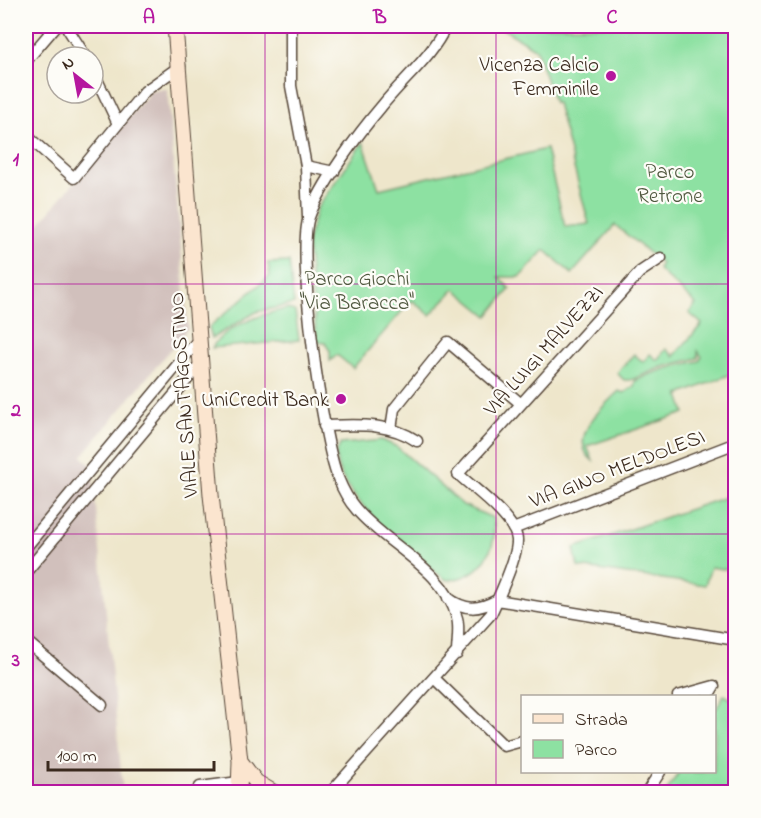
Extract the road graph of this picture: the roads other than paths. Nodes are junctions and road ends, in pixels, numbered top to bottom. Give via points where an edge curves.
1 (56, 26) edge
2 (66, 26) edge
3 (175, 26) edge
4 (291, 26) edge
5 (446, 26) edge
6 (78, 45) edge
7 (26, 60) edge
8 (180, 66) junction
9 (105, 96) edge
10 (118, 123) junction
11 (26, 135) edge
12 (306, 166) junction
13 (334, 172) junction
14 (308, 218) junction
15 (661, 258) dead end
16 (200, 338) junction
17 (201, 363) junction
18 (520, 403) junction
19 (324, 426) junction
20 (392, 429) junction
21 (417, 441) dead end
22 (735, 443) edge
23 (513, 529) junction
24 (26, 547) edge
25 (26, 572) edge
26 (448, 598) junction
27 (497, 600) junction
28 (735, 640) edge
29 (26, 641) edge
30 (457, 654) junction
31 (435, 679) junction
32 (682, 695) edge
33 (709, 695) edge
34 (102, 705) dead end
35 (521, 741) edge
36 (240, 761) junction
37 (659, 773) edge
38 (239, 787) edge
39 (331, 791) edge
40 (196, 792) edge
41 (269, 792) edge
42 (646, 792) edge

1 - 7 street
2 - 6 street
3 - 8 main road, VIALE SANT'AGOSTINO
4 - 12 street via 291,86
5 - 13 street via 420,66 381,106
8 - 10 street via 145,91
8 - 16 main road, VIALE SANT'AGOSTINO
9 - 10 street
10 - 11 street via 74,178
12 - 13 street
12 - 14 street
13 - 14 street
14 - 19 street via 309,307
15 - 18 street, VIA LUIGI MALVEZZI via 640,272
16 - 17 main road, VIALE SANT'AGOSTINO
16 - 24 street
17 - 25 street
17 - 36 main road, VIALE SANT'AGOSTINO
18 - 20 street via 448,342 394,409
18 - 23 street, VIA LUIGI MALVEZZI via 458,474 503,514
19 - 20 street via 370,425
19 - 26 street via 338,478 356,509 435,580
20 - 21 street
22 - 23 street, VIA GINO MELDOLESI
23 - 27 street via 518,540
26 - 27 street via 458,606 482,609
26 - 30 street via 458,618
27 - 28 street
27 - 30 street via 491,614
29 - 34 street
30 - 31 street
31 - 35 street via 504,746
31 - 39 street
32 - 33 street via 714,686
36 - 38 main road, VIALE SANT'AGOSTINO
36 - 41 main road
37 - 42 street
38 - 40 street via 200,787

